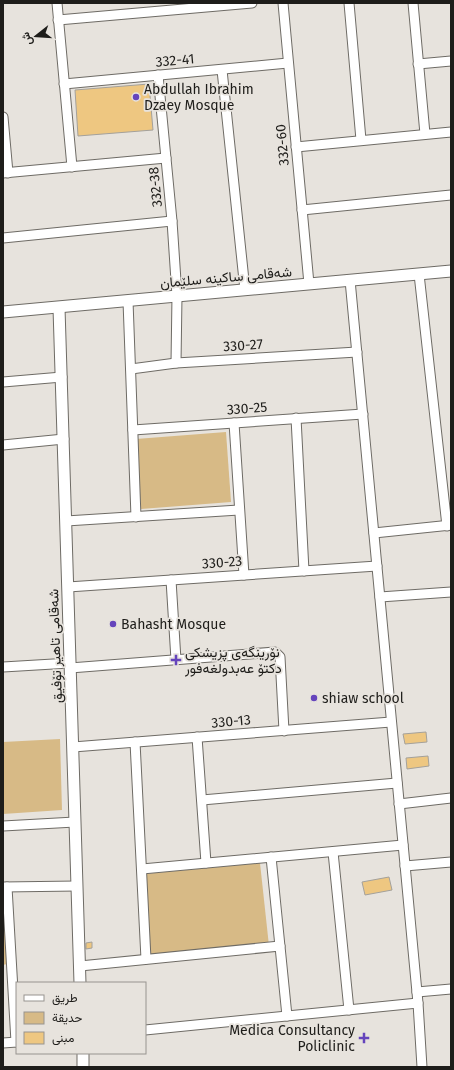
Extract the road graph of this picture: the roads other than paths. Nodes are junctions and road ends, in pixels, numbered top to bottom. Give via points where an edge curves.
1 (57, 3) edge
2 (252, 3) edge
3 (283, 3) edge
4 (349, 3) edge
5 (412, 3) edge
6 (58, 20) junction
7 (451, 61) edge
8 (288, 63) junction
9 (418, 64) junction
10 (222, 70) junction
11 (158, 75) junction
12 (64, 84) junction
13 (3, 117) edge
14 (451, 132) edge
15 (425, 134) junction
16 (361, 140) junction
17 (296, 147) junction
18 (166, 158) junction
19 (72, 167) junction
20 (6, 173) edge
21 (451, 195) edge
22 (302, 210) junction
23 (172, 222) junction
24 (3, 238) edge
25 (451, 271) edge
26 (419, 274) junction
27 (350, 280) junction
28 (309, 284) junction
29 (245, 290) junction
30 (176, 296) junction
31 (128, 301) junction
32 (59, 308) junction
33 (3, 312) edge
34 (357, 352) junction
35 (176, 363) junction
36 (131, 369) junction
37 (62, 377) junction
38 (3, 382) edge
39 (363, 414) junction
40 (296, 418) junction
41 (234, 423) junction
42 (133, 430) junction
43 (64, 440) junction
44 (3, 445) edge
45 (240, 510) junction
46 (136, 517) junction
47 (66, 521) junction
48 (449, 525) edge
49 (374, 533) junction
50 (377, 566) junction
51 (304, 571) junction
52 (244, 575) junction
53 (171, 580) junction
54 (68, 587) junction
55 (451, 592) edge
56 (380, 598) junction
57 (176, 660) junction
58 (70, 665) junction
59 (3, 667) edge
60 (392, 722) junction
61 (284, 731) junction
62 (197, 738) junction
63 (135, 742) junction
64 (73, 747) junction
65 (397, 783) junction
66 (451, 798) edge
67 (202, 800) junction
68 (399, 804) junction
69 (75, 822) junction
70 (3, 826) edge
71 (403, 845) junction
72 (333, 852) junction
73 (271, 857) junction
74 (451, 862) edge
75 (206, 863) junction
76 (405, 866) junction
77 (142, 869) junction
78 (77, 886) junction
79 (5, 887) edge
80 (280, 946) junction
81 (146, 959) junction
82 (80, 966) junction
83 (7, 972) edge
84 (80, 982) edge
85 (451, 989) edge
86 (417, 992) junction
87 (418, 1003) junction
88 (349, 1010) junction
89 (288, 1016) junction
90 (146, 1030) edge
91 (16, 1035) edge
92 (16, 1042) edge
93 (3, 1043) edge
94 (82, 1054) edge
95 (83, 1067) edge
96 (422, 1067) edge

1 - 6 street
2 - 6 street
3 - 8 street, 332-60
4 - 16 street
5 - 9 street
6 - 12 street
7 - 9 street
8 - 10 street, 332-41
8 - 17 street, 332-60
9 - 15 street
10 - 11 street, 332-41
10 - 29 street
11 - 12 street, 332-41
11 - 18 street, 332-38
12 - 19 street
13 - 20 street
14 - 15 street
15 - 16 street
16 - 17 street
17 - 22 street, 332-60
18 - 19 street
18 - 23 street, 332-38
19 - 20 street
21 - 22 street
22 - 28 street, 332-60
23 - 24 street
23 - 30 street, 332-38
25 - 26 street, شەقامی ساکینە سلێمان
26 - 27 street, شەقامی ساکینە سلێمان
26 - 48 street
27 - 28 street, شەقامی ساکینە سلێمان
27 - 34 street
28 - 29 street, شەقامی ساکینە سلێمان
29 - 30 street, شەقامی ساکینە سلێمان
30 - 31 street, شەقامی ساکینە سلێمان
30 - 35 street, 332-38
31 - 32 street, شەقامی ساکینە سلێمان
31 - 36 street
32 - 33 street, شەقامی ساکینە سلێمان
32 - 37 street, شەقامی تاهیر تۆفیق
34 - 35 street, 330-27
34 - 39 street
35 - 36 street, 330-27
36 - 42 street
37 - 38 street
37 - 43 street, شەقامی تاهیر تۆفیق
39 - 40 street, 330-25
39 - 49 street
40 - 41 street, 330-25
40 - 51 street
41 - 42 street, 330-25
41 - 45 street
42 - 46 street
43 - 44 street
43 - 47 street, شەقامی تاهیر تۆفیق
45 - 46 street
45 - 52 street
46 - 47 street
47 - 54 street, شەقامی تاهیر تۆفیق
48 - 49 street
49 - 50 street
50 - 51 street, 330-23
50 - 56 street
51 - 52 street, 330-23
52 - 53 street, 330-23
53 - 54 street, 330-23
53 - 57 street
54 - 58 street, شەقامی تاهیر تۆفیق
55 - 56 street
56 - 60 street
57 - 58 street
57 - 61 street via 275,652 280,657
58 - 59 street
58 - 64 street, شەقامی تاهیر تۆفیق
60 - 61 street, 330-13
60 - 65 street
61 - 62 street, 330-13
62 - 63 street, 330-13
62 - 67 street
63 - 64 street, 330-13
63 - 77 street
64 - 69 street, شەقامی تاهیر تۆفیق
65 - 67 street
65 - 68 street
66 - 68 street
67 - 75 street
68 - 71 street
69 - 70 street
69 - 78 street, شەقامی تاهیر تۆفیق
71 - 72 street
71 - 76 street
72 - 73 street
72 - 88 street
73 - 75 street
73 - 80 street
74 - 76 street
75 - 77 street
76 - 86 street
77 - 81 street
78 - 79 street
78 - 82 street, شەقامی تاهیر تۆفیق
79 - 83 street
80 - 81 street
80 - 89 street
81 - 82 street
82 - 84 street, شەقامی تاهیر تۆفیق
83 - 91 street
85 - 86 street
86 - 87 street
87 - 88 street
87 - 96 street
88 - 89 street
89 - 90 street
92 - 93 street
94 - 95 street

